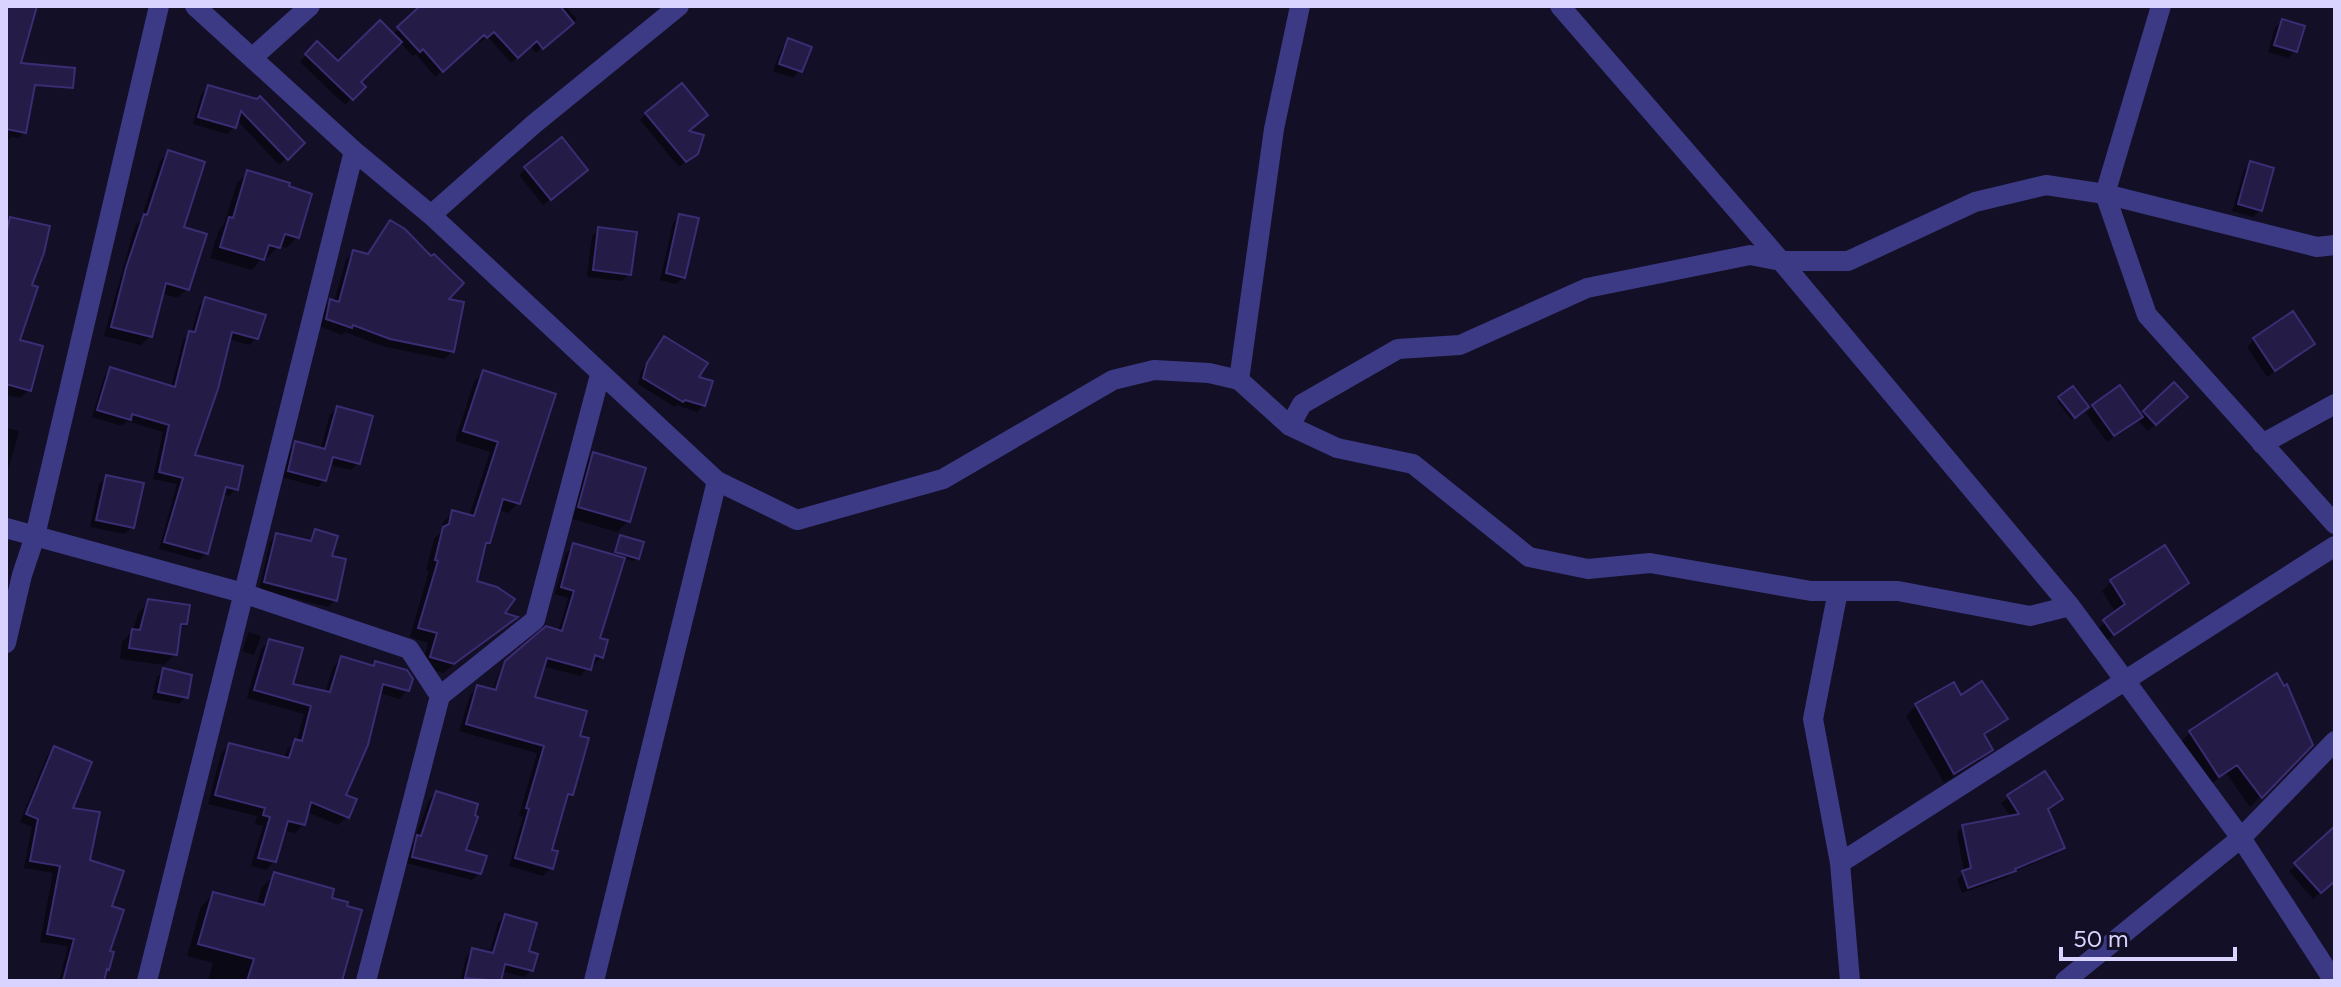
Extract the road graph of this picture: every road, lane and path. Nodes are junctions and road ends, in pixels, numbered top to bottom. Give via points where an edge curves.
1 (159, 6) edge
2 (195, 6) edge
3 (310, 6) edge
4 (679, 6) edge
5 (1300, 6) edge
6 (1560, 6) edge
7 (2161, 6) edge
8 (252, 58) junction
9 (354, 151) junction
10 (2105, 194) junction
11 (431, 215) junction
12 (2335, 245) edge
13 (1781, 261) junction
14 (600, 375) junction
15 (1239, 380) junction
16 (2335, 404) edge
17 (1290, 426) junction
18 (2262, 444) junction
19 (717, 481) junction
20 (2335, 524) edge
21 (6, 528) edge
22 (35, 536) junction
23 (2335, 546) edge
24 (22, 575) junction
25 (6, 591) edge
26 (1838, 591) junction
27 (243, 593) junction
28 (2070, 606) junction
29 (6, 643) edge
30 (2124, 680) junction
31 (440, 696) junction
32 (2335, 741) edge
33 (2241, 838) junction
34 (1840, 863) junction
35 (147, 981) edge
36 (366, 981) edge
37 (594, 981) edge
38 (1850, 981) edge
39 (2065, 981) edge
40 (2334, 981) edge

1 - 22 street
2 - 8 street
3 - 8 street
4 - 11 street
5 - 15 street via 1274,129
6 - 13 street
7 - 10 street
8 - 9 street
9 - 11 street
9 - 27 street
10 - 12 street via 2317,247
10 - 13 street via 2046,185 1975,202 1848,261
10 - 18 street via 2147,315
11 - 14 street
13 - 17 street via 1750,255 1587,288 1460,345 1398,349 1302,404
13 - 28 street
14 - 19 street
14 - 31 street via 535,620
15 - 17 street
15 - 19 street via 1154,370 1113,380 943,479 797,520
16 - 18 street
17 - 26 street via 1337,448 1413,464 1529,557 1588,569 1650,563
18 - 20 street
19 - 37 street
21 - 22 street
22 - 24 street
22 - 27 street
23 - 30 street
24 - 25 street
24 - 29 street
26 - 28 street via 1898,591 2030,616
26 - 34 street via 1813,719
27 - 31 street via 409,649
27 - 35 street
28 - 30 street
30 - 33 street
30 - 34 street
31 - 36 street
32 - 33 street
33 - 39 street
33 - 40 street
34 - 38 street

